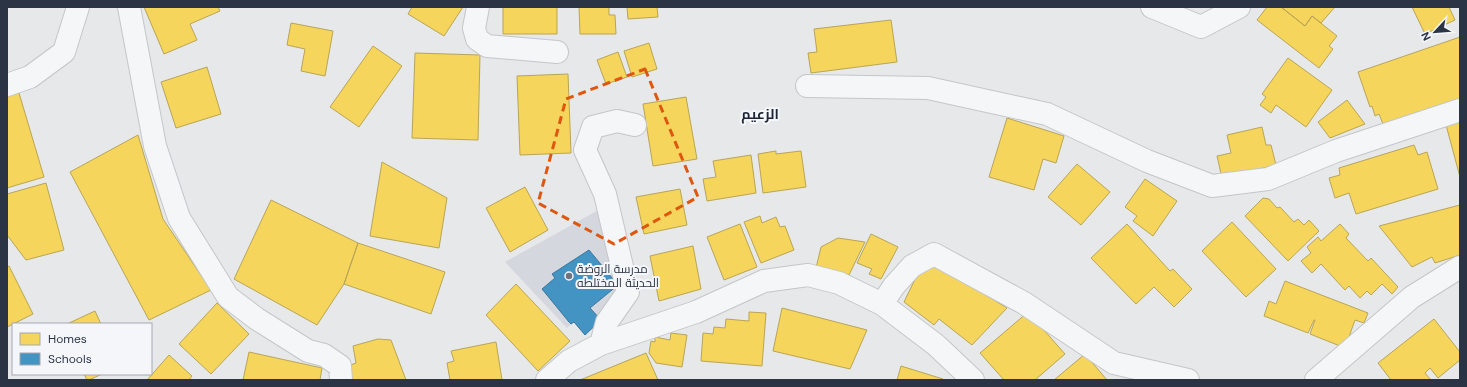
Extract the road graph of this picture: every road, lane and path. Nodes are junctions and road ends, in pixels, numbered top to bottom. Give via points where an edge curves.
1 (78, 7) edge
2 (129, 7) edge
3 (478, 7) edge
4 (1152, 7) edge
5 (1239, 7) edge
6 (557, 52) dead end
7 (7, 86) edge
8 (807, 86) dead end
9 (1460, 110) edge
10 (635, 125) dead end
11 (1460, 267) edge
12 (882, 304) junction
13 (601, 344) junction
14 (341, 380) edge
15 (547, 380) edge
16 (973, 380) edge
17 (1188, 380) edge
18 (1316, 380) edge

1 - 7 street via 64,52 30,77
2 - 14 street via 155,146 179,218 228,297 257,319 308,351 324,355 340,366
3 - 6 street via 474,28 477,39 487,46
4 - 5 street via 1201,27
8 - 9 street via 928,88 1048,114 1147,161 1212,186 1268,179 1336,151
10 - 13 street via 617,121 593,128 585,150 605,194 628,292 607,322
11 - 18 street via 1412,297
12 - 13 street via 839,283 808,275 764,281 696,312
12 - 16 street via 936,345
12 - 17 street via 912,266 934,254 1024,303 1114,362
13 - 15 street via 569,361

